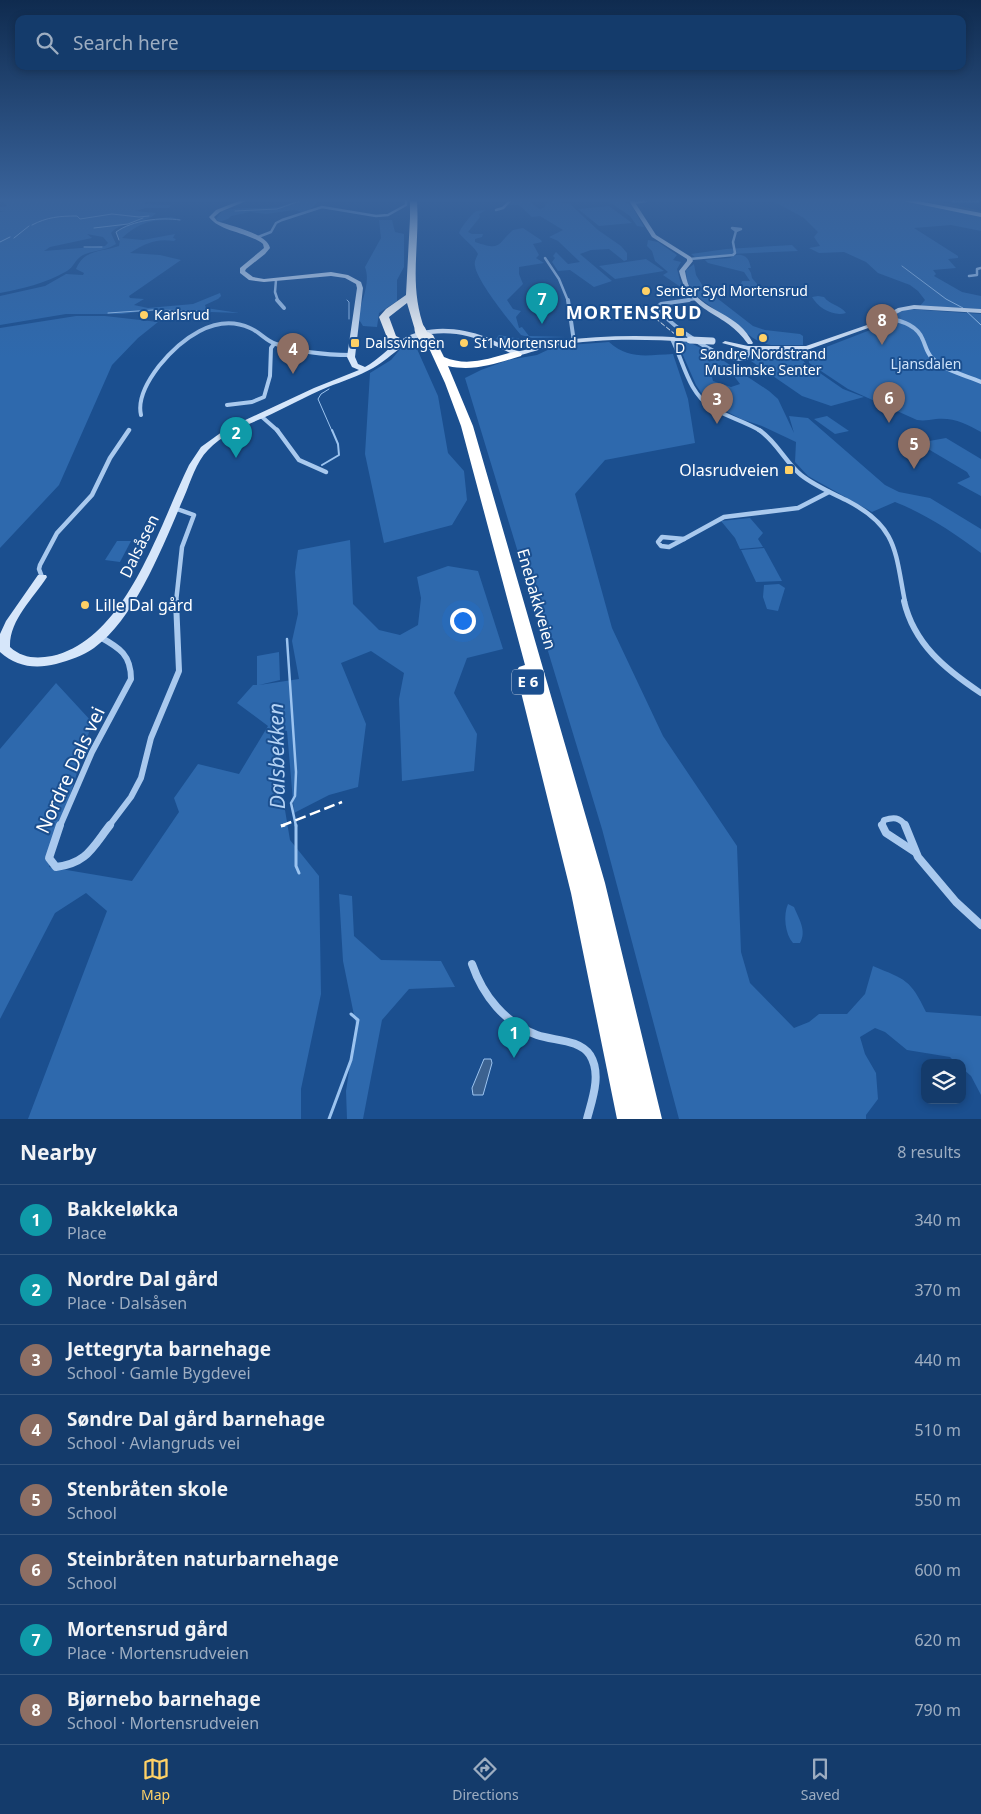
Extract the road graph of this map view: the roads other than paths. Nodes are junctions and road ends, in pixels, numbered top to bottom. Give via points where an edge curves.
1 (261, 253) edge
2 (413, 253) edge
3 (418, 253) edge
4 (684, 253) edge
5 (735, 253) edge
6 (545, 258) dead end
7 (690, 259) junction
8 (981, 268) edge
9 (969, 276) dead end
10 (276, 280) junction
11 (696, 299) junction
12 (409, 306) junction
13 (284, 308) dead end
14 (981, 310) edge
15 (885, 317) junction
16 (424, 332) junction
17 (672, 339) junction
18 (403, 340) junction
19 (574, 342) junction
20 (274, 344) junction
21 (747, 344) junction
22 (517, 354) junction
23 (351, 355) junction
24 (748, 356) junction
25 (439, 359) junction
26 (484, 363) junction
27 (365, 370) junction
28 (981, 382) edge
29 (452, 388) junction
30 (227, 404) dead end
31 (141, 416) dead end
32 (261, 416) junction
33 (129, 430) dead end
34 (326, 472) dead end
35 (829, 492) junction
36 (174, 508) junction
37 (684, 539) dead end
38 (42, 577) joint
39 (100, 637) junction
40 (981, 694) edge
41 (915, 852) junction
42 (981, 925) edge
43 (472, 964) dead end
44 (618, 1013) junction
45 (588, 1119) edge
46 (631, 1119) edge
47 (648, 1119) edge

1 - 10 street via 244,266 242,272 252,278
2 - 12 highway, Enebakkveien / E 6
3 - 16 highway, Enebakkveien / E 6 via 414,290
4 - 7 street
5 - 7 street
6 - 19 street via 566,295
7 - 11 street via 682,269 683,277 688,291
8 - 9 street via 977,275
10 - 13 street via 275,294
10 - 23 street via 328,274 346,276 358,282 360,288
11 - 21 street via 737,328
11 - 24 street via 661,304 656,308 681,329 729,358 744,359
12 - 16 highway, Enebakkveien / E 6
12 - 18 highway via 384,316 393,338
14 - 15 street via 898,309
15 - 21 street via 814,346
15 - 28 street via 916,330 922,336 928,353 938,362
16 - 25 highway, Enebakkveien / E 6
16 - 44 highway, Enebakkveien / E 6 via 454,409 473,472
17 - 19 street
17 - 21 street, bridge
17 - 35 street via 700,398 765,434 795,471
18 - 22 street, Dalsåsen via 430,332 461,331 481,336
18 - 27 street, Dalsåsen
19 - 22 street
20 - 23 street via 326,354
20 - 30 street via 264,397 252,402
20 - 31 street via 257,330 239,324 214,324 196,331 156,370 140,405
21 - 24 street
21 - 24 street
22 - 26 highway
23 - 27 street via 354,364
25 - 26 highway via 456,366
25 - 29 highway, Enebakkveien / E 6
26 - 29 highway via 459,374
27 - 32 street, Dalsåsen
29 - 44 highway, Enebakkveien / E 6 via 475,452 573,805
32 - 34 street via 279,432 299,460
32 - 36 street, Dalsåsen via 227,432 204,449
33 - 38 street, Dalsåsen via 88,501 57,532 40,565
35 - 37 street via 798,508 717,520
35 - 40 street via 863,509 885,529 894,548 915,632 938,661
36 - 39 street, Dalsåsen via 130,597
36 - 39 street, Nordre Dals vei via 194,516 182,547 175,606 180,651 177,678 151,738 141,778 131,797 85,856 71,865 56,867 49,858 54,839 100,734 131,679 131,666 126,655
38 - 39 street, Dalsåsen via 5,629 2,638 4,649 18,660 44,662 79,651
41 - 41 street via 886,833 882,826 884,820 894,817 903,822 910,832
41 - 42 street via 956,902
43 - 45 street via 488,996 508,1020 535,1034 580,1046 588,1053 595,1074
44 - 46 highway, E 6
44 - 47 highway, E 6

